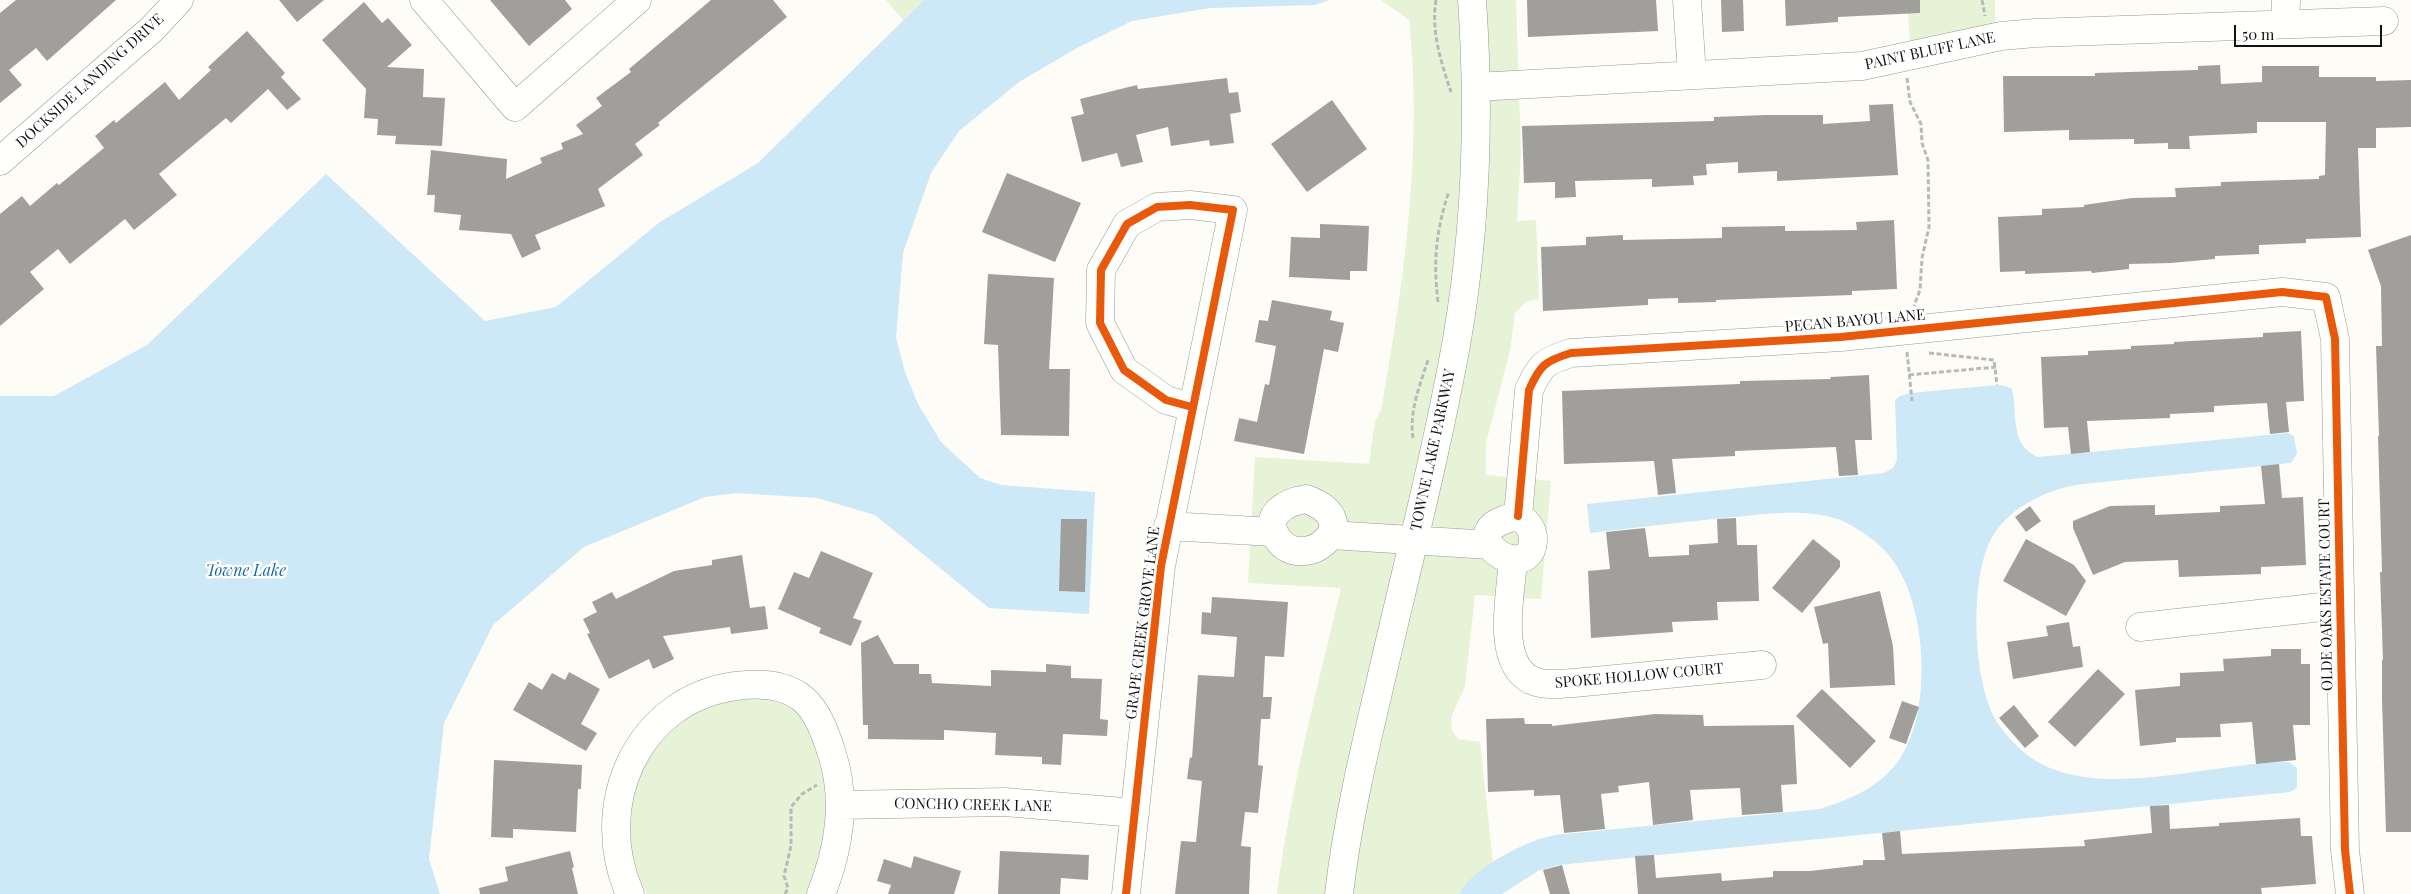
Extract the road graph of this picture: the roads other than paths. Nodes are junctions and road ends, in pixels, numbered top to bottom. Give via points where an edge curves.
1 (179, 0) edge
2 (424, 0) edge
3 (637, 0) edge
4 (1472, 0) edge
5 (1687, 0) edge
6 (2285, 12) edge
7 (2384, 21) dead end
8 (1692, 75) junction
9 (1464, 90) junction
10 (0, 161) edge
11 (2326, 296) joint
12 (1192, 407) junction
13 (1170, 516) junction
14 (1518, 516) junction
15 (1274, 523) junction
16 (1332, 526) junction
17 (1415, 531) junction
18 (1490, 536) junction
19 (1513, 560) junction
20 (2340, 604) junction
21 (2140, 627) dead end
22 (1762, 664) dead end
23 (839, 794) junction
24 (1135, 814) junction
25 (630, 894) edge
26 (821, 894) edge
27 (1126, 894) edge
28 (1339, 894) edge
29 (2350, 894) edge

1 - 10 street, DOCKSIDE LANDING DRIVE via 152,29
2 - 3 street via 515,107
4 - 9 street, TOWNE LAKE PARKWAY
5 - 8 street
6 - 7 street, PAINT BLUFF LANE
6 - 8 street, PAINT BLUFF LANE via 2000,36 1862,66
8 - 9 street, PAINT BLUFF LANE
9 - 17 street, TOWNE LAKE PARKWAY via 1474,199 1466,277 1456,345
11 - 14 street, PECAN BAYOU LANE via 2282,292 1909,345 1571,353 1549,360 1537,372 1529,390
11 - 20 street, OLDE OAKS ESTATE COURT via 2335,338
12 - 12 street, GRAPE CREEK GROVE LANE via 1166,400 1124,370 1100,323 1101,270 1127,224 1157,206 1190,205 1233,210
12 - 13 street, GRAPE CREEK GROVE LANE
13 - 15 street
13 - 24 street, GRAPE CREEK GROVE LANE via 1160,574
14 - 18 street via 1504,519
14 - 19 street via 1532,530 1533,541 1523,558
15 - 16 street via 1283,506 1306,499 1326,510
15 - 16 street via 1281,543 1301,550 1313,550 1323,545
16 - 17 street
17 - 18 street
17 - 28 street, TOWNE LAKE PARKWAY via 1362,764
18 - 19 street via 1500,555
19 - 22 street, SPOKE HOLLOW COURT via 1508,626 1510,653 1519,671 1532,680 1549,684
20 - 21 street
20 - 29 street, OLDE OAKS ESTATE COURT via 2345,850
23 - 24 street, CONCHO CREEK LANE via 1005,802
23 - 25 street via 836,765 818,719 795,694 768,685 749,684 693,699 667,716 649,734 632,759 624,779 616,816 616,838 617,856
23 - 26 street via 838,835
24 - 27 street, GRAPE CREEK GROVE LANE

